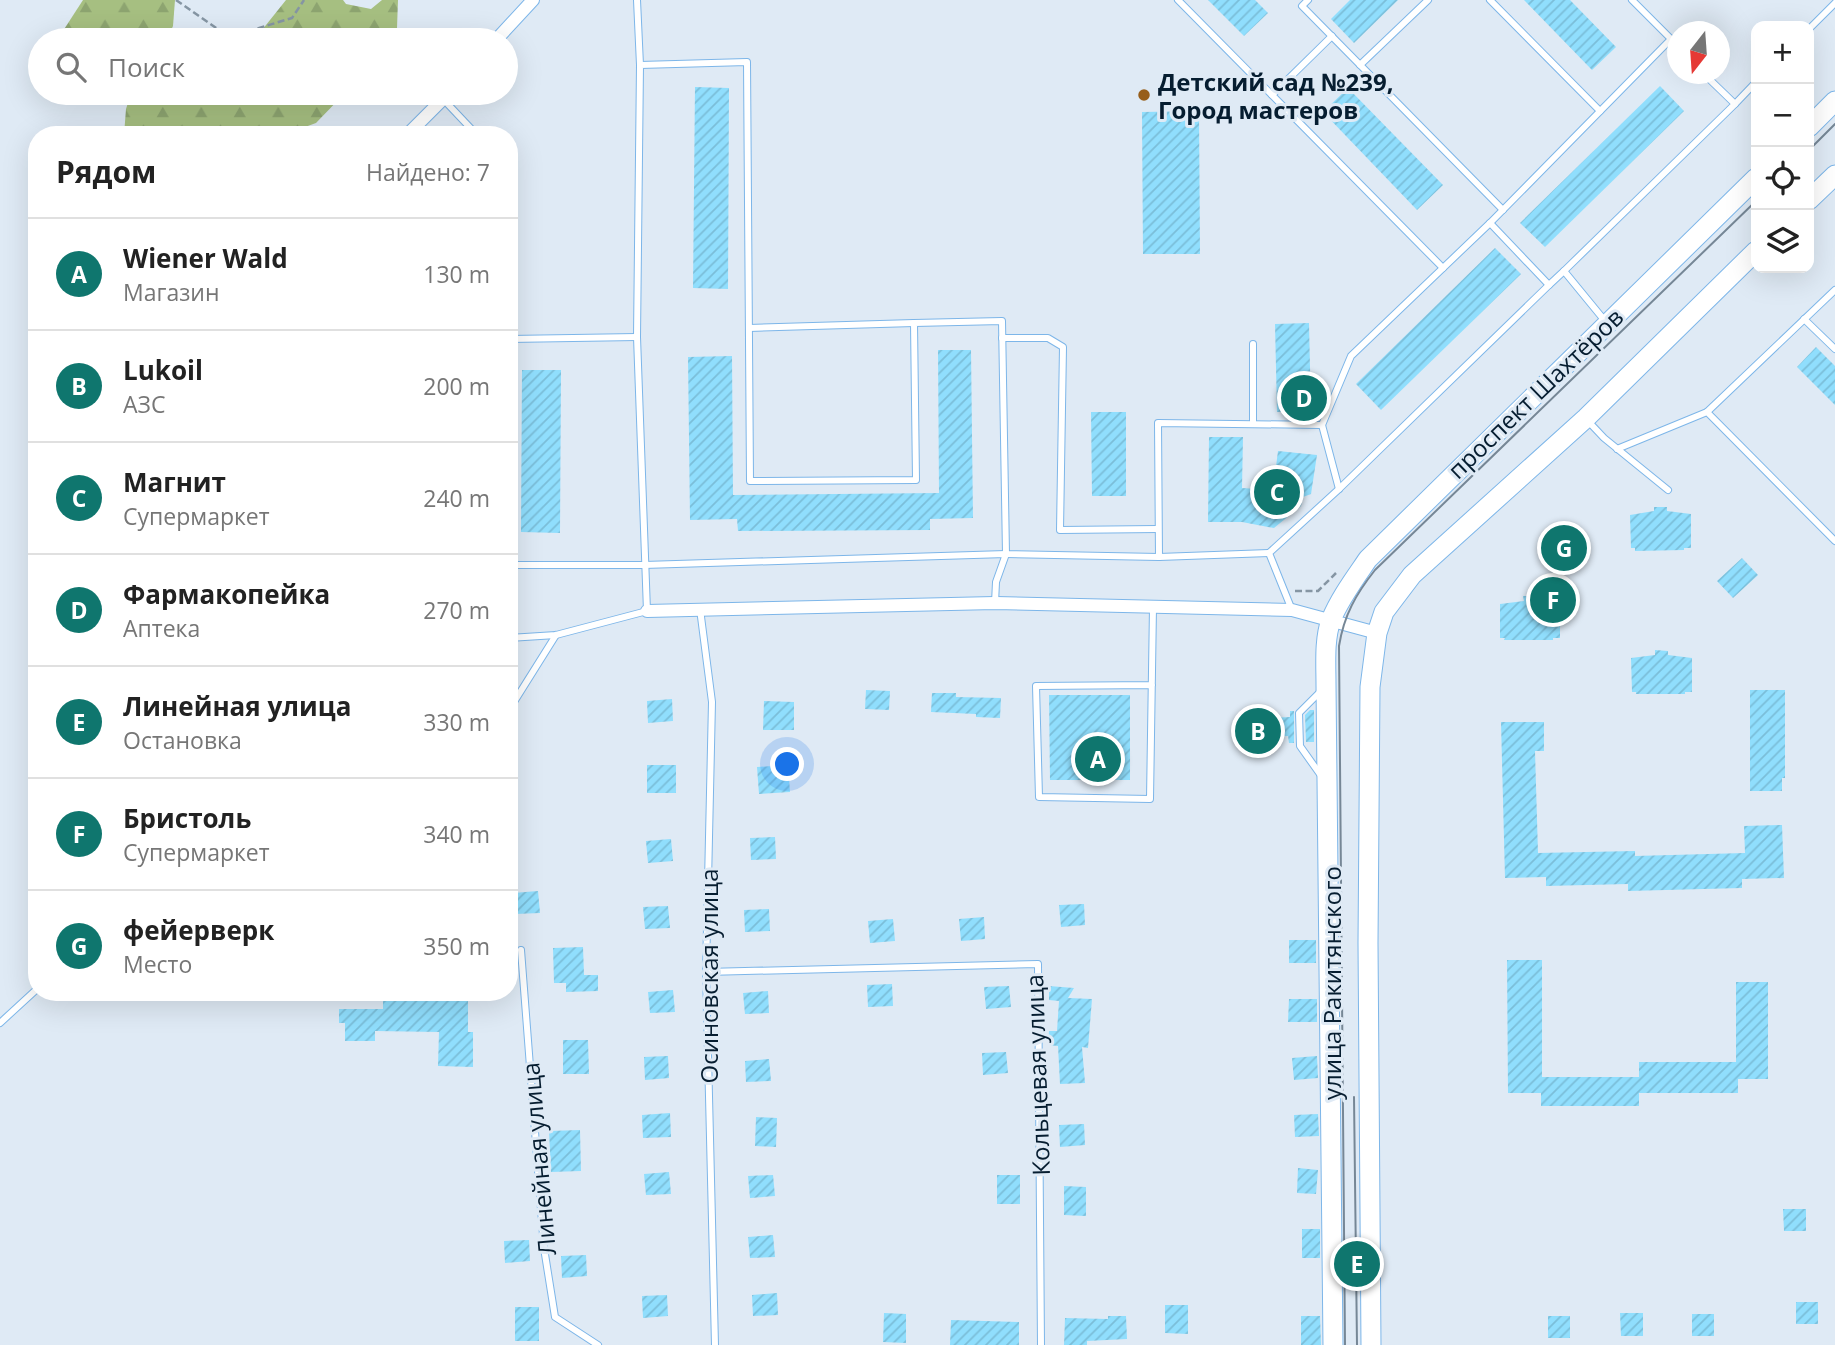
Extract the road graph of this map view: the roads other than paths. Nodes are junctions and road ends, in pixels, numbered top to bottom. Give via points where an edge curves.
1 (533, 0) edge
2 (637, 0) edge
3 (1178, 0) edge
4 (1428, 0) edge
5 (1490, 0) edge
6 (1632, 0) edge
7 (1302, 2) edge
8 (1835, 3) edge
9 (1814, 24) edge
10 (507, 28) edge
11 (1667, 35) edge
12 (1332, 36) junction
13 (1667, 43) edge
14 (640, 65) junction
15 (1360, 65) junction
16 (1714, 84) edge
17 (1754, 84) edge
18 (1272, 95) junction
19 (1835, 101) edge
20 (1735, 104) junction
21 (437, 105) edge
22 (453, 105) edge
23 (1600, 111) junction
24 (1814, 122) edge
25 (416, 126) edge
26 (470, 126) edge
27 (1835, 175) edge
28 (1751, 183) edge
29 (1814, 195) edge
30 (1503, 210) junction
31 (1490, 223) junction
32 (1751, 256) edge
33 (1443, 268) junction
34 (1564, 271) junction
35 (1549, 285) junction
36 (1835, 290) edge
37 (1804, 319) junction
38 (914, 323) junction
39 (1607, 323) junction
40 (749, 328) junction
41 (637, 337) junction
42 (1002, 338) junction
43 (518, 339) edge
44 (1253, 344) dead end
45 (1835, 349) edge
46 (1707, 412) junction
47 (1586, 418) junction
48 (1253, 424) junction
49 (1322, 425) junction
50 (1617, 449) junction
51 (1339, 489) junction
52 (1668, 490) dead end
53 (1158, 529) junction
54 (1835, 541) edge
55 (1269, 553) junction
56 (1006, 554) junction
57 (1159, 557) junction
58 (518, 565) edge
59 (644, 565) junction
60 (995, 603) junction
61 (1153, 607) junction
62 (700, 608) junction
63 (1292, 610) junction
64 (647, 611) junction
65 (1330, 622) junction
66 (1377, 633) junction
67 (555, 635) junction
68 (518, 637) edge
69 (1152, 685) junction
70 (1326, 685) junction
71 (1370, 687) joint
72 (518, 695) edge
73 (1329, 787) junction
74 (521, 950) dead end
75 (705, 972) junction
76 (28, 997) edge
77 (0, 1023) edge
78 (598, 1345) edge
79 (715, 1345) edge
80 (1041, 1345) edge
81 (1334, 1345) edge
82 (1371, 1345) edge

1 - 10 street
2 - 14 lane
3 - 18 lane
4 - 15 lane
5 - 23 lane
6 - 11 lane
7 - 12 lane
8 - 9 lane
12 - 15 lane
12 - 18 lane
13 - 23 lane
14 - 40 lane via 747,62
14 - 41 lane
15 - 30 lane
16 - 20 lane
17 - 20 lane
18 - 33 lane
19 - 24 main road
20 - 34 lane
21 - 25 street
22 - 26 lane
23 - 30 lane
27 - 29 main road
28 - 39 main road, проспект Шахтёров
30 - 31 lane
31 - 33 lane
31 - 35 lane
32 - 47 main road, проспект Шахтёров
33 - 49 lane via 1351,356
34 - 35 lane
34 - 39 lane
35 - 51 lane
36 - 37 lane
37 - 45 lane
37 - 46 lane
38 - 40 lane
38 - 40 lane via 916,480 750,481
38 - 42 lane via 1002,321
39 - 65 main road, проспект Шахтёров via 1368,559
41 - 43 lane
41 - 59 lane
42 - 53 lane via 1048,338 1063,347 1060,530
42 - 56 lane
44 - 48 lane
46 - 50 lane
46 - 54 lane
47 - 50 lane
47 - 66 main road, проспект Шахтёров via 1412,575 1384,612
48 - 49 lane
48 - 53 lane via 1158,423
49 - 51 lane
50 - 52 lane
51 - 55 lane
53 - 57 lane
55 - 57 lane
55 - 63 lane
56 - 57 lane
56 - 59 lane
56 - 60 lane via 996,582
58 - 59 lane
59 - 64 lane
60 - 61 street
60 - 62 street
61 - 63 street
61 - 69 lane
62 - 64 street
62 - 75 lane, Осиновская улица via 712,702
63 - 65 street
64 - 67 lane
65 - 66 street
65 - 70 main road, улица Ракитянского
66 - 71 main road, проспект Шахтёров
67 - 68 lane
67 - 72 lane
69 - 69 lane via 1150,799 1039,797 1036,686
70 - 73 main road, улица Ракитянского
70 - 73 lane via 1299,713 1300,746
71 - 82 main road, улица Ракитянского
73 - 81 main road, улица Ракитянского
74 - 78 lane, Линейная улица via 544,1248 555,1317
75 - 79 lane, Осиновская улица
75 - 80 lane, Кольцевая улица via 1038,964
76 - 77 lane

